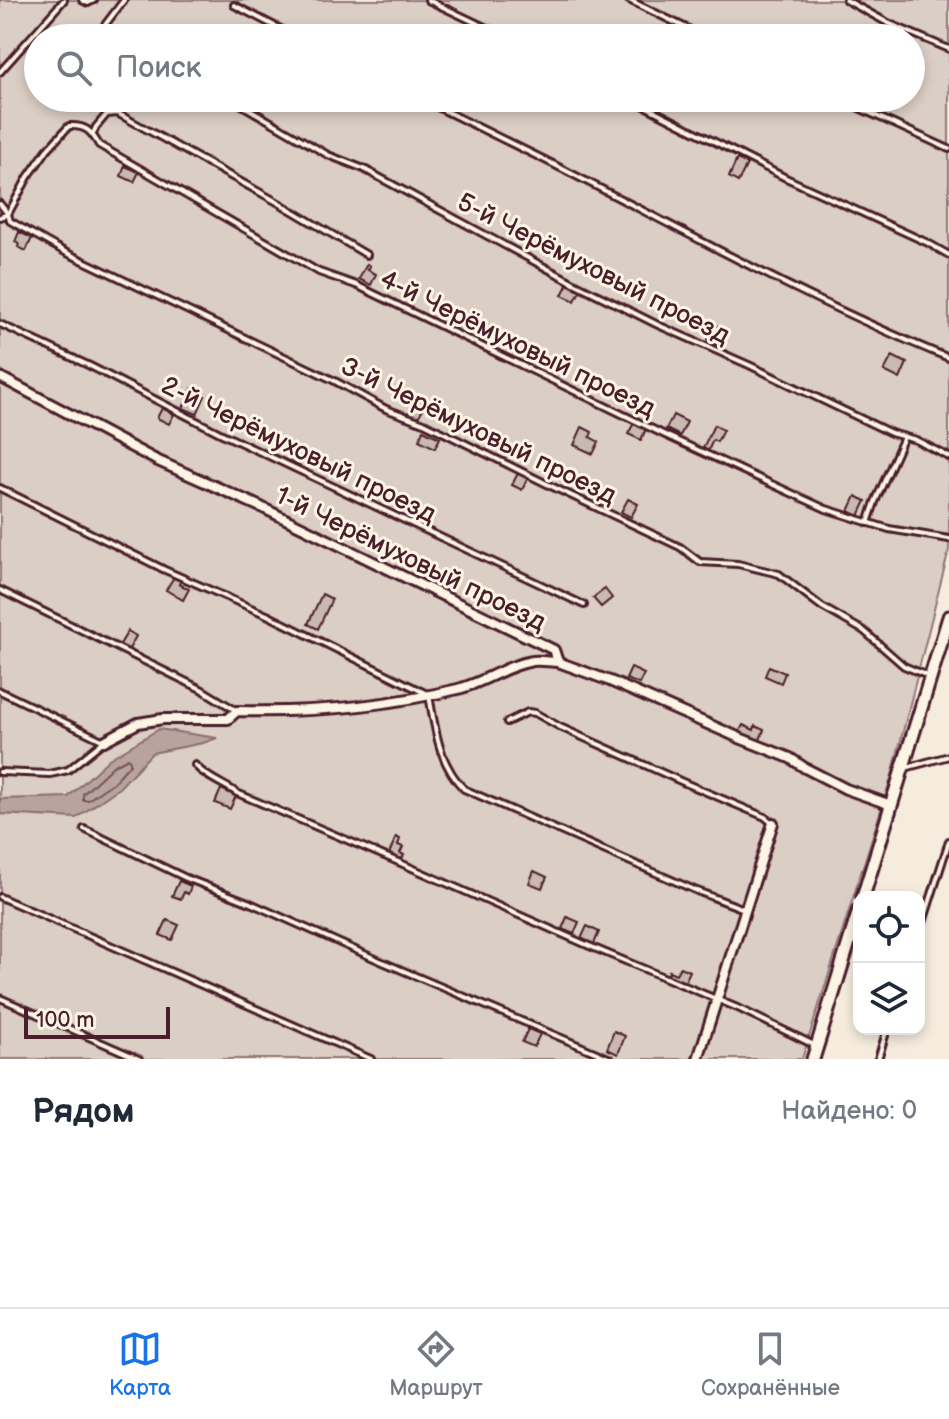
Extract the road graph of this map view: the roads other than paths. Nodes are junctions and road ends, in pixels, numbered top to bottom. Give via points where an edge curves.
1 (64, 0) edge
2 (82, 0) edge
3 (94, 0) edge
4 (124, 0) edge
5 (428, 0) edge
6 (629, 0) edge
7 (846, 0) edge
8 (234, 5) dead end
9 (43, 24) edge
10 (106, 24) edge
11 (271, 24) edge
12 (479, 24) edge
13 (678, 24) edge
14 (890, 24) edge
15 (925, 39) edge
16 (24, 45) edge
17 (949, 49) edge
18 (0, 72) edge
19 (254, 112) edge
20 (448, 112) edge
21 (656, 112) edge
22 (868, 112) edge
23 (93, 134) junction
24 (949, 149) edge
25 (0, 204) edge
26 (8, 214) junction
27 (0, 217) edge
28 (367, 255) dead end
29 (949, 255) edge
30 (0, 324) edge
31 (949, 358) edge
32 (0, 377) edge
33 (905, 437) junction
34 (949, 457) edge
35 (0, 488) edge
36 (868, 523) junction
37 (949, 539) edge
38 (0, 590) edge
39 (584, 605) dead end
40 (949, 617) edge
41 (558, 662) junction
42 (931, 676) junction
43 (0, 691) edge
44 (429, 695) junction
45 (237, 711) junction
46 (507, 722) dead end
47 (104, 741) junction
48 (949, 756) edge
49 (195, 765) dead end
50 (902, 768) junction
51 (0, 772) edge
52 (891, 805) junction
53 (773, 823) joint
54 (84, 829) dead end
55 (949, 841) edge
56 (865, 891) edge
57 (0, 897) edge
58 (746, 910) junction
59 (925, 916) edge
60 (853, 929) edge
61 (0, 998) edge
62 (716, 999) junction
63 (885, 1035) edge
64 (817, 1046) junction
65 (139, 1059) edge
66 (371, 1059) edge
67 (611, 1059) edge
68 (698, 1059) edge
69 (813, 1059) edge
70 (878, 1059) edge

1 - 9 lane
2 - 3 lane
4 - 10 lane
5 - 12 lane
6 - 13 lane
7 - 14 lane
8 - 11 lane
15 - 17 lane
16 - 18 lane
19 - 33 lane, 5-й Черёмуховый проезд via 658,325
20 - 31 lane via 809,296
21 - 29 lane
22 - 24 lane
23 - 26 lane via 69,126 28,177
23 - 28 lane via 107,114 117,113
23 - 36 lane, 4-й Черёмуховый проезд via 99,145 319,272 826,509
25 - 26 lane, 3-й Черёмуховый проезд
26 - 27 lane
26 - 42 lane, 3-й Черёмуховый проезд via 10,221 65,252 680,547 700,562 779,574 864,631 904,666
30 - 39 lane, 2-й Черёмуховый проезд
32 - 41 street, 1-й Черёмуховый проезд via 156,460 554,650
33 - 34 lane, 5-й Черёмуховый проезд
33 - 36 lane
35 - 44 lane
36 - 37 lane, 4-й Черёмуховый проезд
38 - 45 lane
40 - 42 main road
41 - 44 street via 514,666 463,688
41 - 52 street, 1-й Черёмуховый проезд
42 - 50 main road
43 - 47 lane
44 - 45 street via 337,708
44 - 58 lane via 443,760 464,789
45 - 47 street via 228,719 138,723
46 - 53 lane via 535,713
47 - 51 lane via 68,770
48 - 50 lane
49 - 62 lane via 237,793
50 - 52 main road
52 - 56 main road
53 - 58 street
54 - 67 lane via 186,878
55 - 59 lane
57 - 66 lane
58 - 62 street
60 - 64 main road
61 - 65 lane
62 - 64 lane
62 - 68 street
63 - 70 lane
64 - 69 main road

